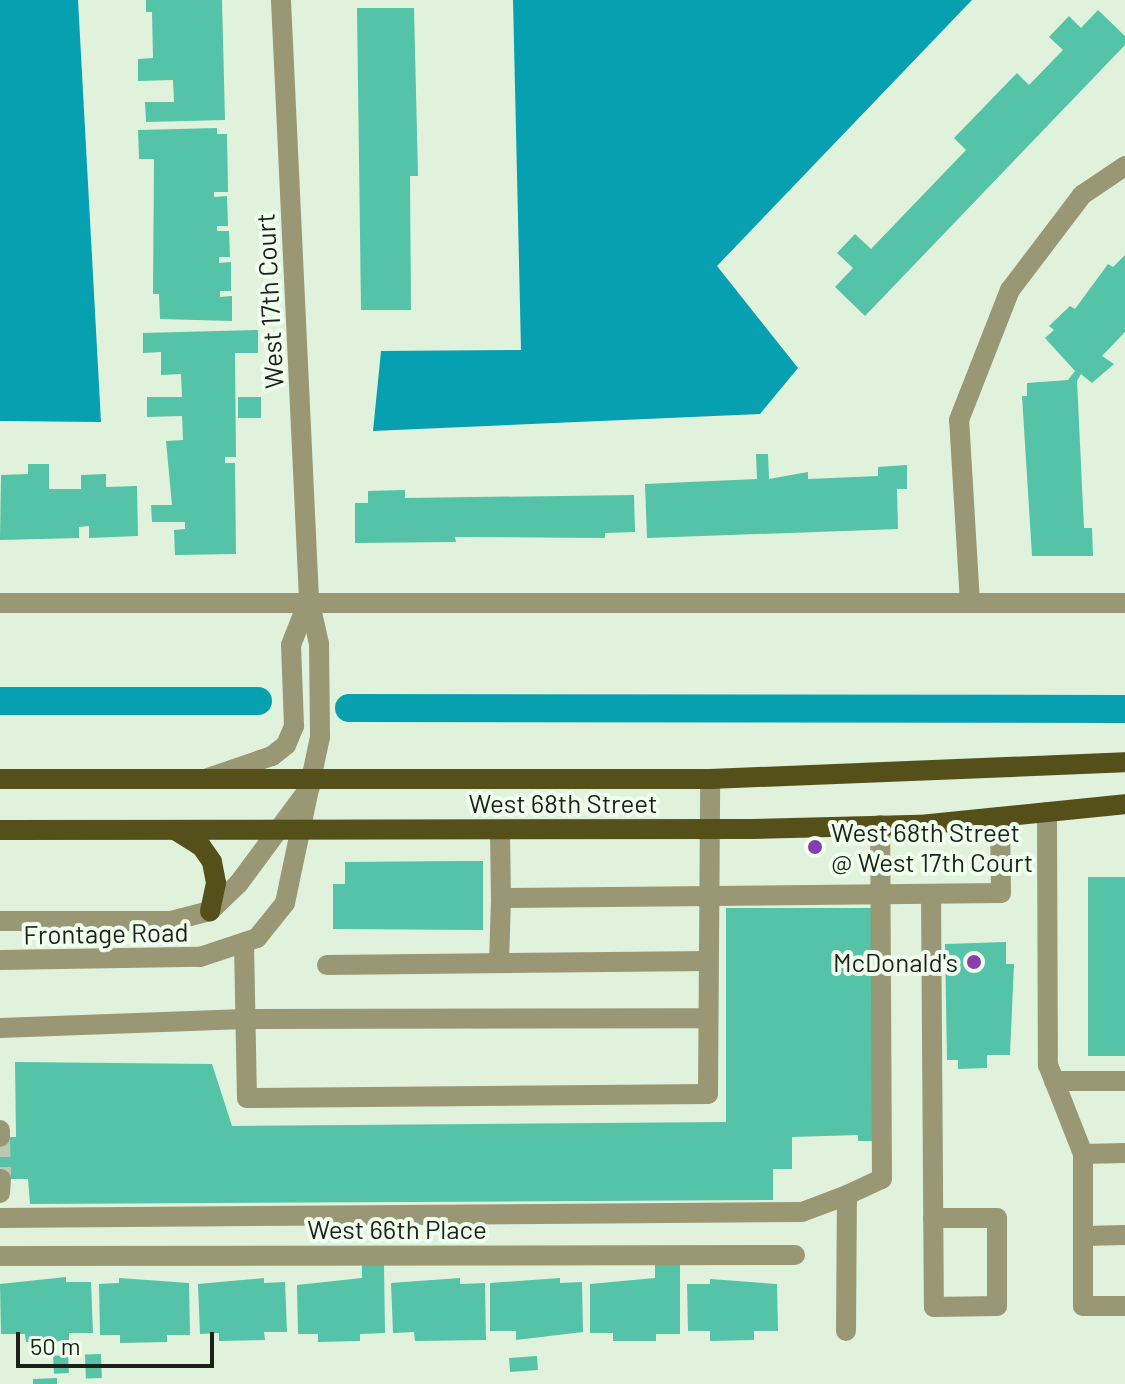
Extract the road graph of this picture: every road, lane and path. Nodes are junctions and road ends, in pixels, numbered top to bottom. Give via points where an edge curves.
1 (281, 0) edge
2 (1125, 166) edge
3 (309, 599) junction
4 (0, 603) edge
5 (970, 603) junction
6 (1125, 603) edge
7 (1125, 762) edge
8 (0, 779) edge
9 (710, 779) junction
10 (201, 780) junction
11 (315, 780) junction
12 (1125, 804) edge
13 (1047, 812) junction
14 (1000, 817) junction
15 (880, 825) junction
16 (709, 829) junction
17 (0, 830) edge
18 (175, 830) junction
19 (278, 830) junction
20 (304, 830) junction
21 (500, 830) junction
22 (881, 894) junction
23 (931, 894) junction
24 (708, 896) junction
25 (501, 898) junction
26 (210, 911) junction
27 (0, 921) edge
28 (250, 941) junction
29 (0, 960) edge
30 (708, 961) junction
31 (499, 963) junction
32 (327, 965) dead end
33 (708, 1018) junction
34 (245, 1019) junction
35 (0, 1028) edge
36 (1054, 1081) junction
37 (1125, 1081) edge
38 (0, 1130) edge
39 (0, 1137) edge
40 (1125, 1153) edge
41 (1083, 1154) junction
42 (847, 1195) junction
43 (0, 1218) edge
44 (933, 1218) junction
45 (1125, 1235) edge
46 (1083, 1236) junction
47 (795, 1255) dead end
48 (0, 1256) edge
49 (1125, 1306) edge
50 (846, 1331) dead end

1 - 3 street, West 17th Court
2 - 5 street via 1082,195 1010,290 959,420
3 - 4 street
3 - 5 street
3 - 10 street, West 17th Court via 291,645 294,726 286,745 272,756
3 - 11 street, West 17th Court via 319,644
5 - 6 street
7 - 9 main road, West 68th Street
8 - 10 main road, West 68th Street
9 - 11 main road, West 68th Street
9 - 16 street
10 - 11 main road, West 68th Street
11 - 19 street
11 - 20 street, West 17th Court
12 - 13 main road, West 68th Street
13 - 14 main road, West 68th Street
13 - 36 street via 1048,1065
14 - 15 main road, West 68th Street
14 - 23 street via 1001,893
15 - 16 main road, West 68th Street
15 - 22 street
16 - 21 main road, West 68th Street
16 - 24 street
17 - 18 main road, West 68th Street
18 - 19 main road, West 68th Street
18 - 26 main road via 201,846 212,862 216,883
19 - 20 main road, West 68th Street
19 - 26 street via 239,883
20 - 21 main road, West 68th Street
20 - 28 street, West 17th Court via 285,903
21 - 25 street
22 - 23 street
22 - 24 street
22 - 42 street via 882,1179
23 - 44 street
24 - 25 street
24 - 30 street
25 - 31 street
26 - 27 street, Frontage Road via 171,921
28 - 29 street, Frontage Road via 200,957 166,960
28 - 34 street
30 - 31 street
30 - 33 street
31 - 32 street
33 - 34 street
33 - 34 street via 708,1094 247,1098
34 - 35 street
36 - 37 street
36 - 41 street
38 - 39 street
40 - 41 street
41 - 46 street
42 - 43 street via 802,1212
42 - 50 street
44 - 44 street via 997,1218 997,1306 934,1307
45 - 46 street
46 - 49 street via 1083,1306
47 - 48 street, West 66th Place

